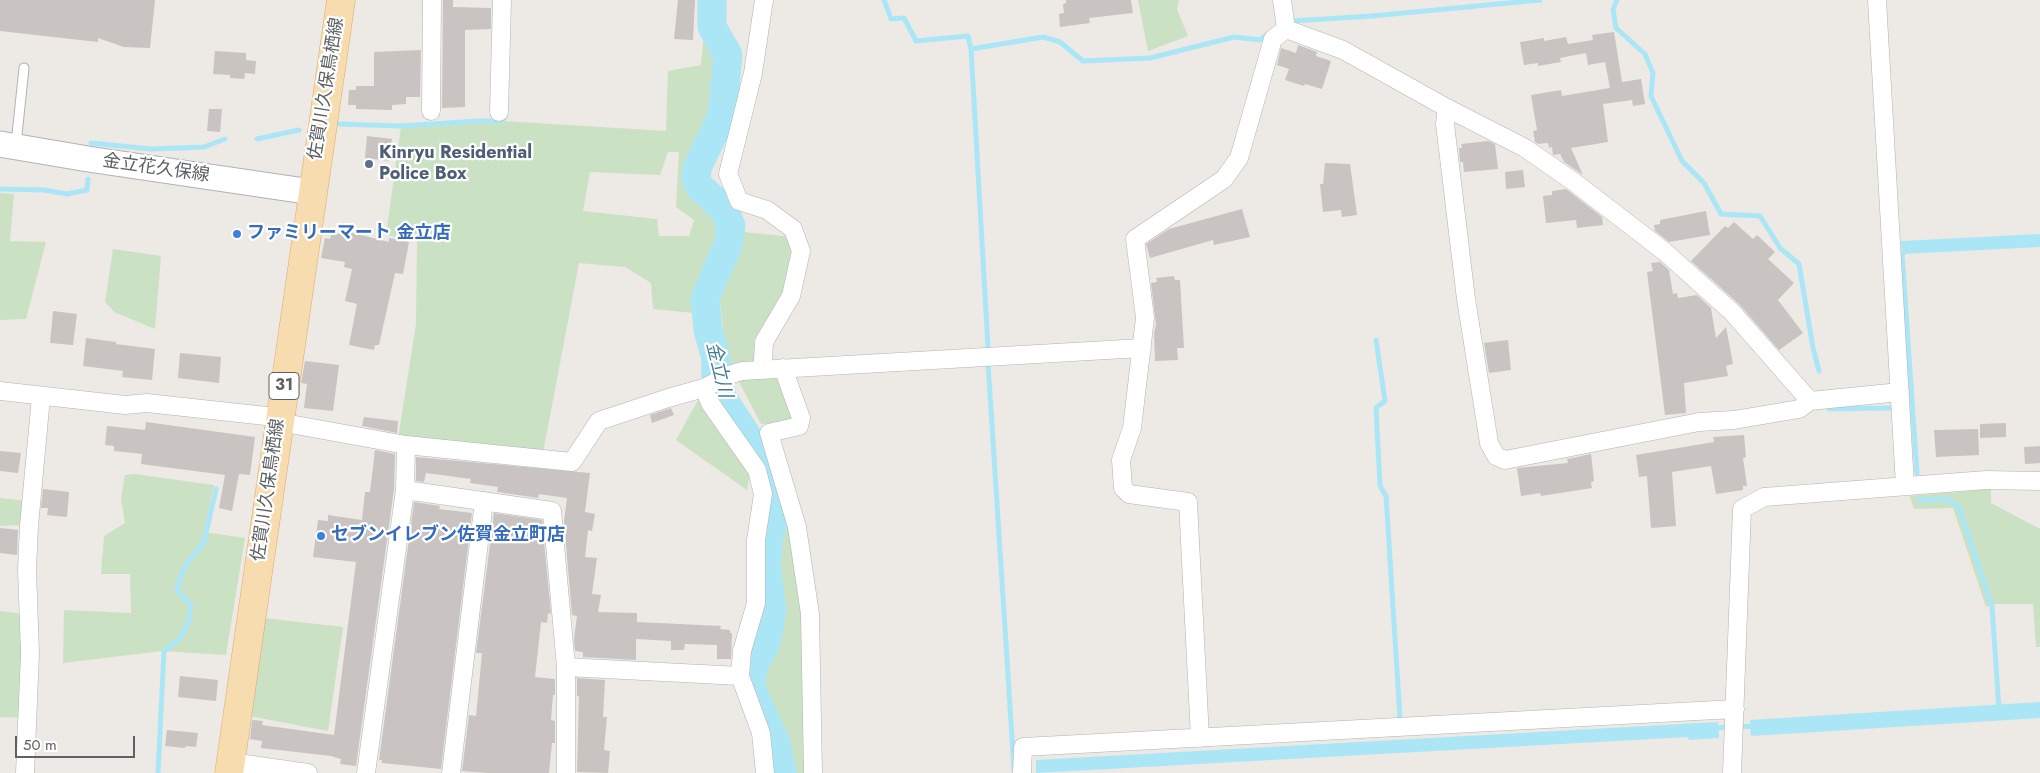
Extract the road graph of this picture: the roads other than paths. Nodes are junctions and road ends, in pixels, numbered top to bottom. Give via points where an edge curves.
1 (341, 0) edge
2 (432, 0) edge
3 (502, 0) edge
4 (764, 0) edge
5 (1282, 0) edge
6 (1877, 0) edge
7 (1286, 29) junction
8 (24, 68) dead end
9 (1447, 108) junction
10 (431, 111) dead end
11 (499, 112) dead end
12 (8, 145) edge
13 (312, 192) junction
14 (1142, 348) junction
15 (783, 368) junction
16 (765, 369) junction
17 (704, 388) junction
18 (0, 391) edge
19 (1900, 392) junction
20 (41, 396) junction
21 (1810, 401) junction
22 (279, 422) junction
23 (406, 445) junction
24 (2040, 481) edge
25 (1905, 486) junction
26 (405, 490) junction
27 (484, 501) junction
28 (566, 667) junction
29 (740, 676) junction
30 (1734, 722) junction
31 (1200, 738) junction
32 (230, 767) edge
33 (25, 773) edge
34 (308, 773) edge
35 (366, 773) edge
36 (451, 773) edge
37 (566, 773) edge
38 (764, 773) edge
39 (813, 773) edge
40 (1022, 773) edge
41 (1732, 773) edge

1 - 13 main road, 佐賀川久保鳥栖線 / 31
2 - 10 street
3 - 11 street
4 - 16 street via 753,73 728,174 739,201 767,210 793,228 801,251 791,296 764,342
5 - 7 street
6 - 19 street
7 - 9 street via 1343,50
7 - 14 street via 1273,39 1239,158 1224,179 1135,239 1145,318
8 - 12 lane
9 - 21 street via 1525,148 1665,252 1732,312
9 - 21 street via 1445,124 1466,299 1489,444 1496,456 1505,460 1699,422 1790,411
12 - 13 street, 金立花久保線 via 88,160
13 - 22 main road, 佐賀川久保鳥栖線 / 31
14 - 15 street
14 - 31 street via 1132,428 1121,460 1123,488 1129,494 1188,502
15 - 16 street
15 - 39 street via 801,418 799,426 769,433 797,527 810,614
16 - 17 street via 729,375
17 - 23 street via 599,421 572,462
17 - 29 street via 710,403 757,470 763,494 756,540 756,603 742,651
18 - 20 street
19 - 21 street
19 - 25 street
20 - 22 street via 125,405 147,403 266,416
20 - 33 street via 27,570 30,652
22 - 23 street
22 - 32 main road, 佐賀川久保鳥栖線 / 31
23 - 26 street
24 - 25 street via 1986,480
25 - 30 street via 1764,497 1742,509
26 - 27 street
26 - 35 street
27 - 28 street via 552,511
27 - 36 street
28 - 29 street
28 - 37 street
29 - 38 street via 760,733
30 - 31 street
30 - 41 street
31 - 40 street via 1023,747
32 - 34 street

